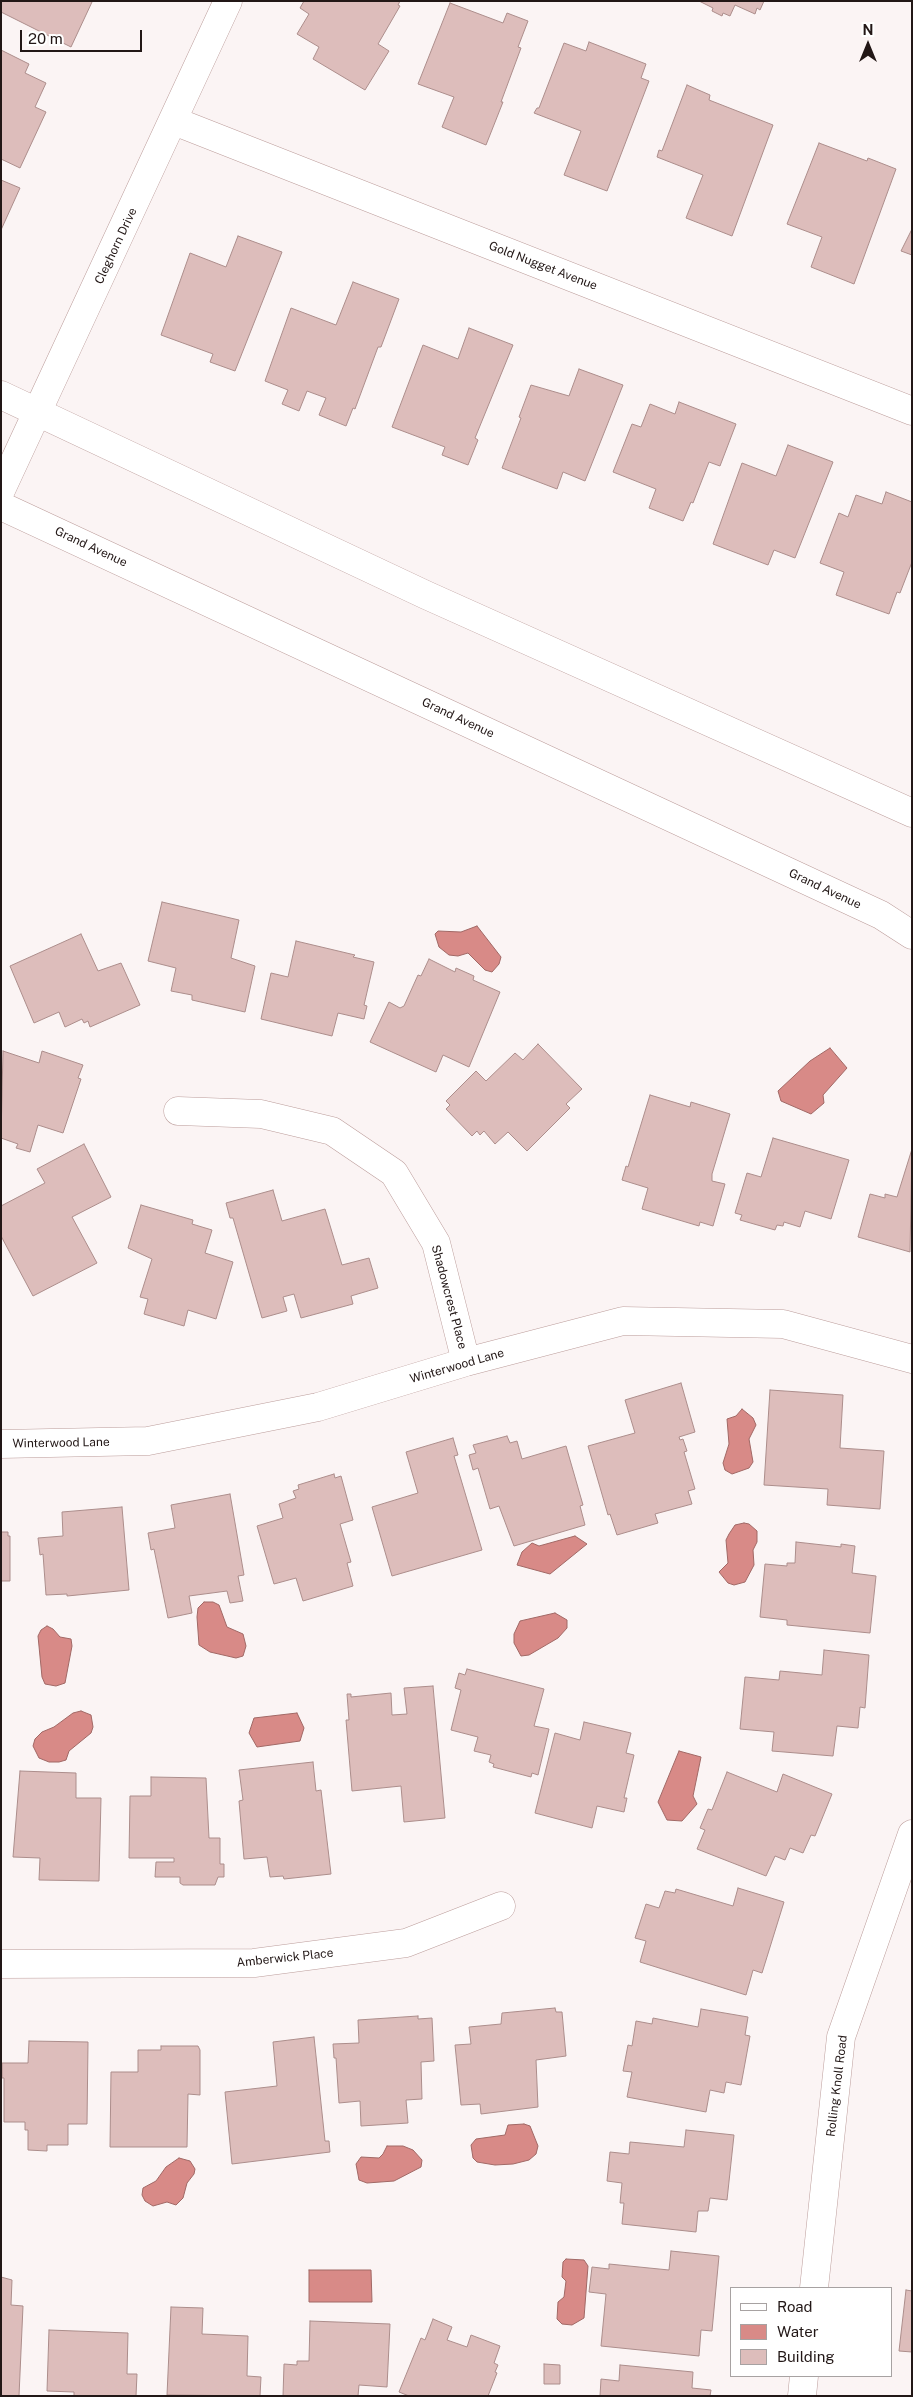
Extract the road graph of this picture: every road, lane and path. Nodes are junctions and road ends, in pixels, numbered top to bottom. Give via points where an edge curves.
1 (228, 1) edge
2 (174, 121) junction
3 (1, 394) edge
4 (912, 411) edge
5 (38, 412) junction
6 (1, 490) edge
7 (1, 506) edge
8 (912, 813) edge
9 (912, 935) edge
10 (178, 1111) dead end
11 (912, 1359) edge
12 (466, 1362) junction
13 (1, 1444) edge
14 (912, 1834) edge
15 (501, 1906) dead end
16 (1, 1964) edge
17 (814, 2287) edge
18 (804, 2377) edge
19 (802, 2396) edge

1 - 2 street, Cleghorn Drive
2 - 4 street, Gold Nugget Avenue
2 - 5 street, Cleghorn Drive
3 - 5 street
5 - 6 street, Cleghorn Drive
5 - 8 street via 426,595
7 - 9 street, Grand Avenue via 881,915
10 - 12 street, Shadowcrest Place via 261,1114 332,1131 394,1173 436,1243
11 - 12 street, Winterwood Lane via 783,1324 623,1322
12 - 13 street, Winterwood Lane via 318,1407 148,1441
14 - 17 street, Rolling Knoll Road via 841,2038
15 - 16 street, Amberwick Place via 406,1943 254,1963
18 - 19 street

